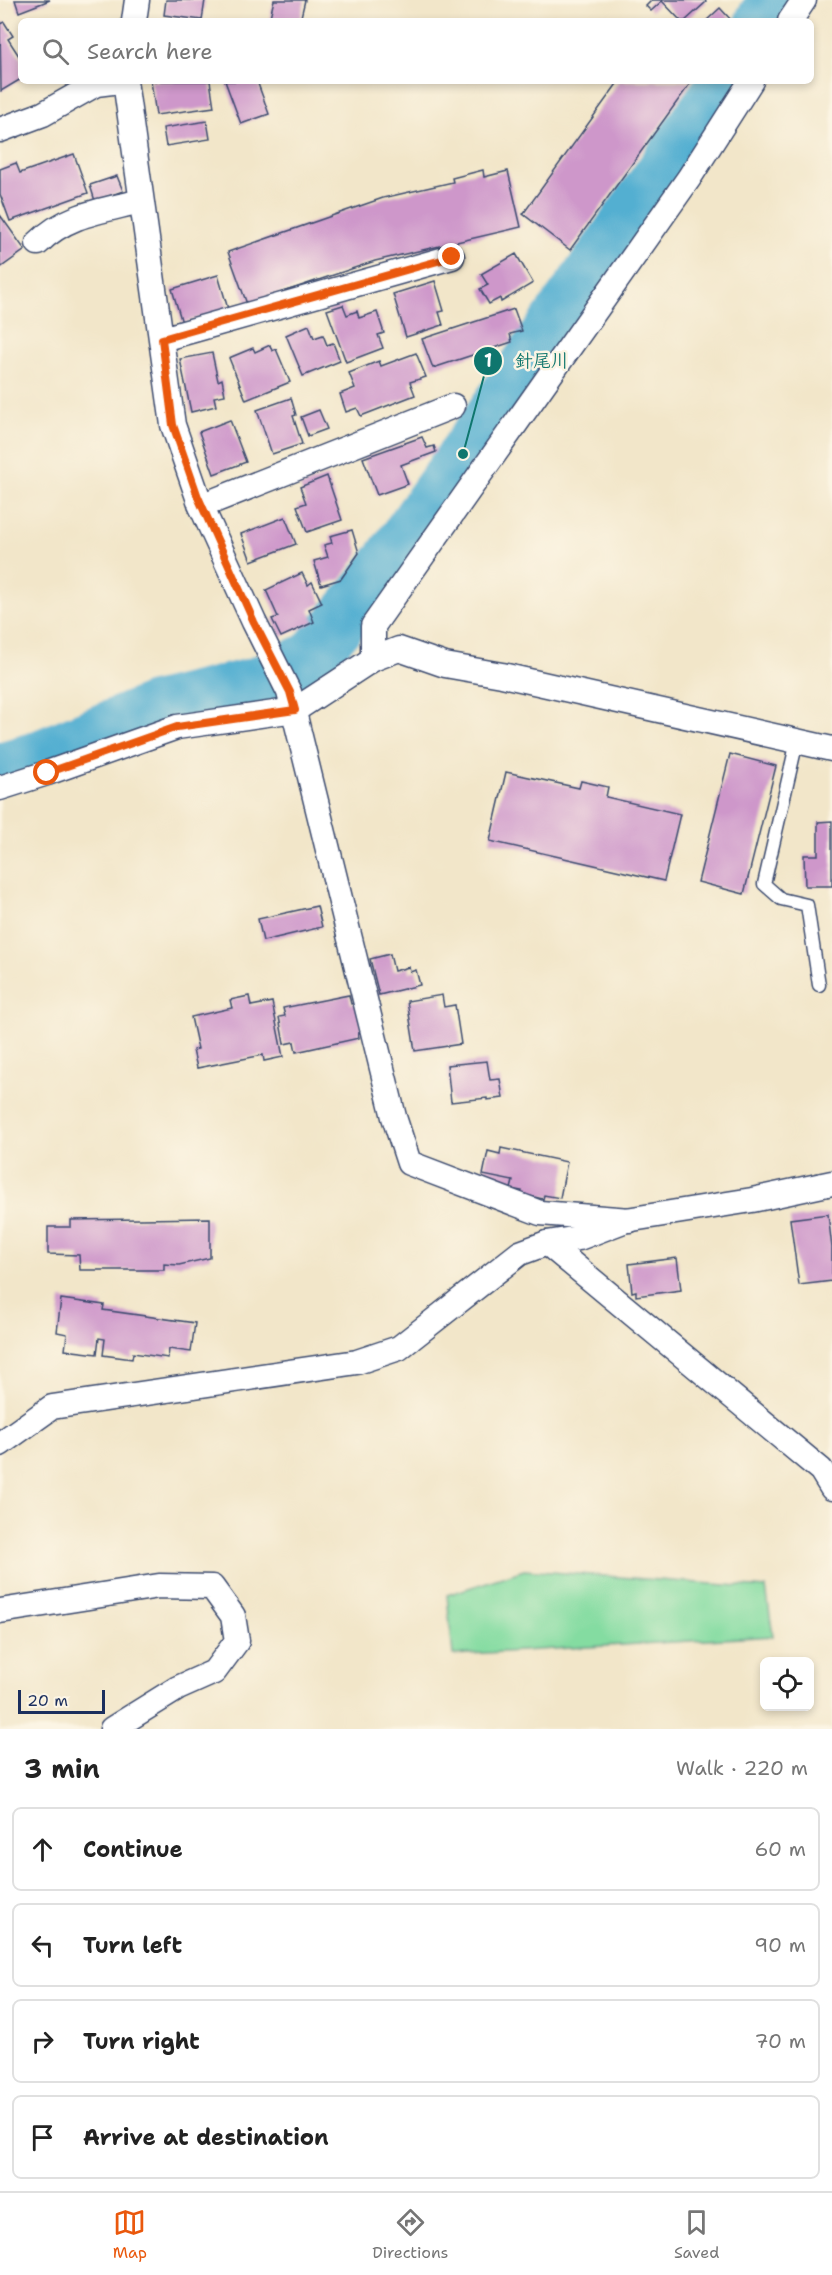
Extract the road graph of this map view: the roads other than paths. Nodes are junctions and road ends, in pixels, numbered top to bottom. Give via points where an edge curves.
1 (137, 0) edge
2 (804, 0) edge
3 (134, 18) edge
4 (792, 18) edge
5 (96, 84) edge
6 (125, 84) edge
7 (749, 84) edge
8 (0, 130) edge
9 (141, 201) junction
10 (38, 243) dead end
11 (452, 257) dead end
12 (162, 339) junction
13 (453, 406) dead end
14 (201, 506) junction
15 (373, 658) junction
16 (292, 701) junction
17 (797, 741) junction
18 (832, 749) edge
19 (0, 788) edge
20 (819, 985) dead end
21 (832, 1183) edge
22 (630, 1220) junction
23 (547, 1243) junction
24 (0, 1444) edge
25 (832, 1488) edge
26 (0, 1611) edge
27 (112, 1729) edge

1 - 3 street
2 - 4 street
5 - 8 street via 43,114
6 - 9 street
7 - 15 street via 689,178 373,626
9 - 10 street via 69,219
9 - 12 street
11 - 12 street
12 - 14 street via 173,425
13 - 14 street
14 - 16 street
15 - 16 street
15 - 17 street via 399,649 445,665
16 - 19 street via 177,727
16 - 22 street via 394,1117 409,1163 540,1213
17 - 18 street
17 - 20 lane via 764,884 781,898 807,905
21 - 22 street
22 - 23 street via 579,1238
23 - 24 street via 520,1253 399,1348 357,1362 52,1407
23 - 25 street via 821,1470
26 - 27 street via 159,1586 212,1587 233,1616 237,1641 214,1671 178,1688

